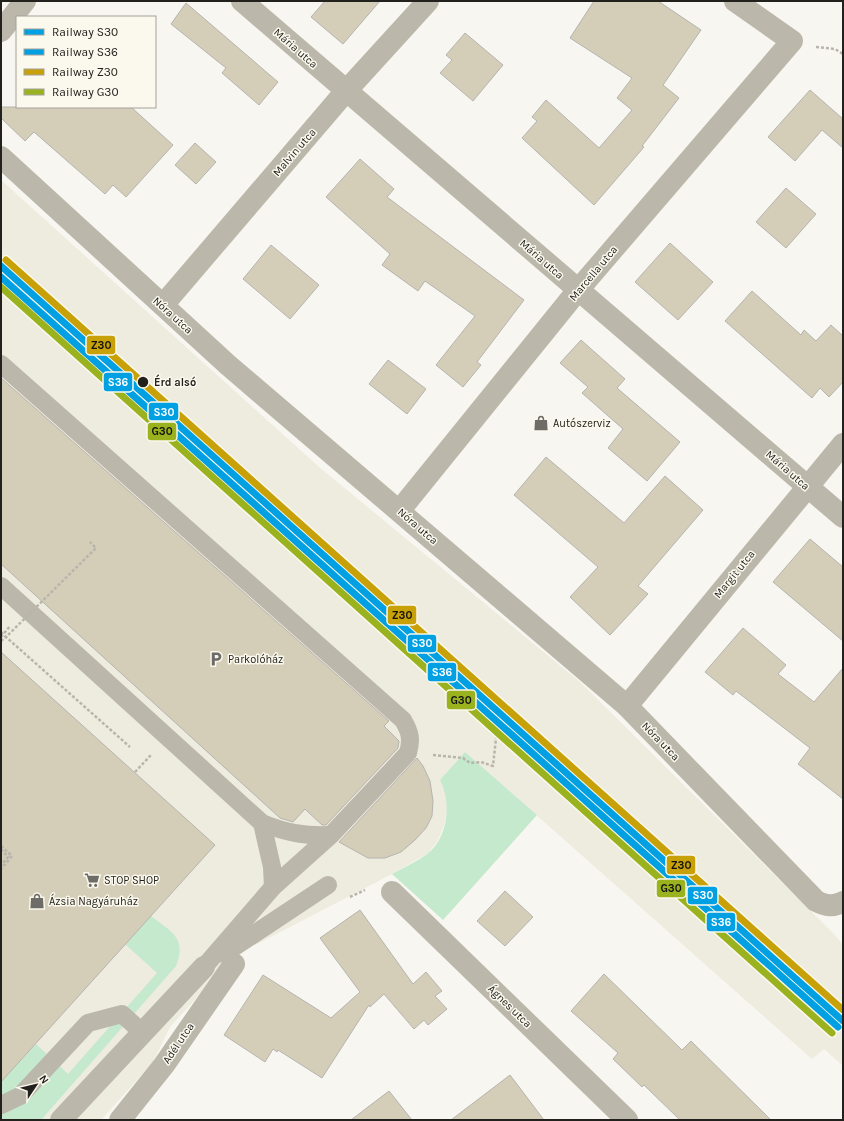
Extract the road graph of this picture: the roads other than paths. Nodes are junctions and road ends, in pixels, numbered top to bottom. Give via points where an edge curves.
1 (25, 1) edge
2 (242, 1) edge
3 (428, 1) edge
4 (735, 1) edge
5 (1, 31) edge
6 (346, 91) junction
7 (1, 157) edge
8 (578, 290) junction
9 (163, 305) junction
10 (1, 364) edge
11 (843, 444) edge
12 (806, 486) junction
13 (400, 510) junction
14 (843, 517) edge
15 (1, 586) edge
16 (627, 706) junction
17 (262, 824) junction
18 (331, 835) junction
19 (328, 885) dead end
20 (273, 887) junction
21 (392, 892) dead end
22 (837, 907) edge
23 (234, 964) dead end
24 (204, 967) junction
25 (143, 1033) junction
26 (1, 1105) edge
27 (621, 1118) edge
28 (61, 1120) edge
29 (120, 1120) edge

1 - 5 street
2 - 6 street, Mária utca
3 - 6 street, Malvin utca
4 - 8 street, Marcella utca via 792,41
6 - 8 street, Mária utca
6 - 9 street, Malvin utca
7 - 9 street, Nóra utca
8 - 12 street, Mária utca
8 - 13 street, Marcella utca
9 - 13 street, Nóra utca via 228,365
10 - 18 lane via 403,720 409,731 411,743 408,753
11 - 12 street, Margit utca
12 - 14 street, Mária utca
12 - 16 street, Margit utca
13 - 16 street, Nóra utca
15 - 17 lane
16 - 22 street, Nóra utca via 816,901
17 - 18 lane via 304,836
17 - 20 lane via 272,867
18 - 20 lane
19 - 24 lane
20 - 24 lane
21 - 27 street, Ágnes utca
23 - 29 street, Adél utca via 164,1065
24 - 25 street
25 - 26 lane via 122,1014 88,1023 20,1096
25 - 28 street

